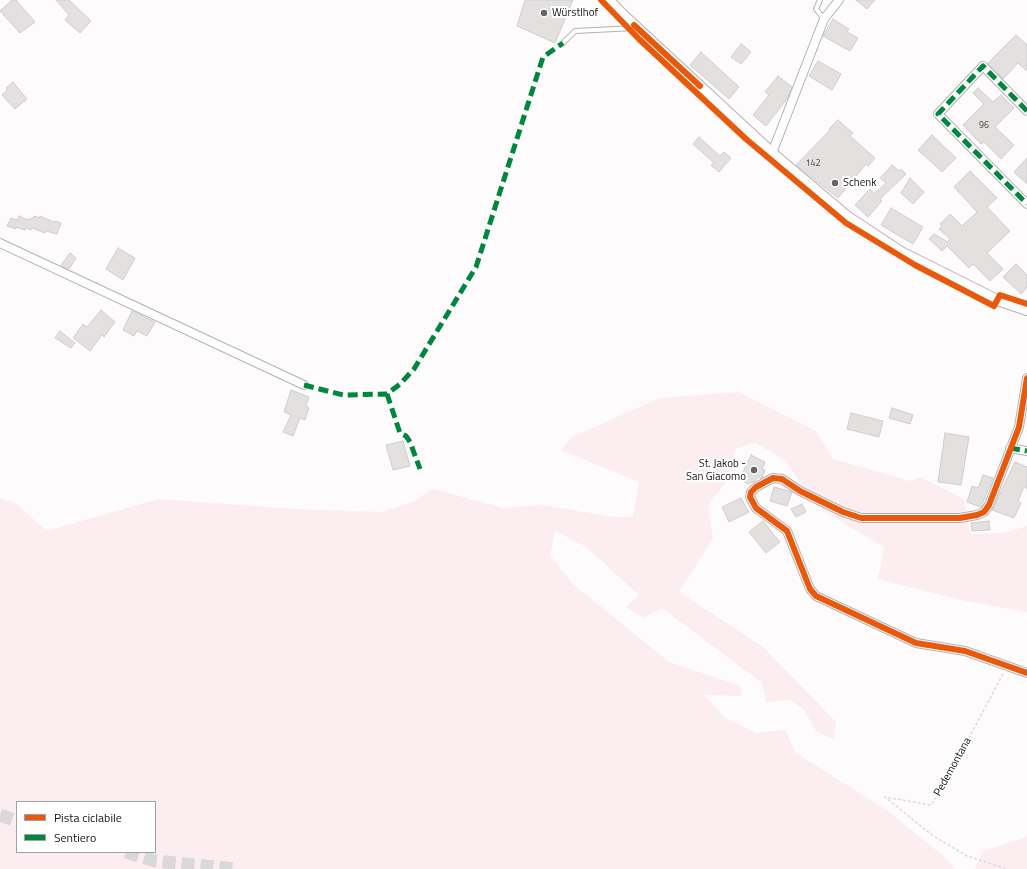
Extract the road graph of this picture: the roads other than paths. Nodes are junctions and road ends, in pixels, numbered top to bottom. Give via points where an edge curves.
1 (610, 0) edge
2 (820, 0) edge
3 (839, 0) edge
4 (824, 19) junction
5 (636, 28) junction
6 (563, 43) dead end
7 (1027, 111) edge
8 (772, 153) junction
9 (1027, 204) edge
10 (0, 243) edge
11 (1027, 310) edge
12 (1027, 378) edge
13 (304, 385) dead end
14 (1010, 448) junction
15 (1027, 451) edge
16 (1027, 673) edge

1 - 5 street
2 - 4 lane via 816,9
3 - 4 street
4 - 8 street
5 - 6 lane via 575,31
5 - 8 street
7 - 9 street via 983,66 938,114
8 - 11 street via 848,217 901,252 997,300
10 - 13 street
12 - 14 street via 1018,427
14 - 15 street
14 - 16 street via 988,505 984,512 977,515 960,518 861,518 812,497 782,479 773,478 756,486 750,497 756,508 787,531 810,589 816,596 916,643 965,651

